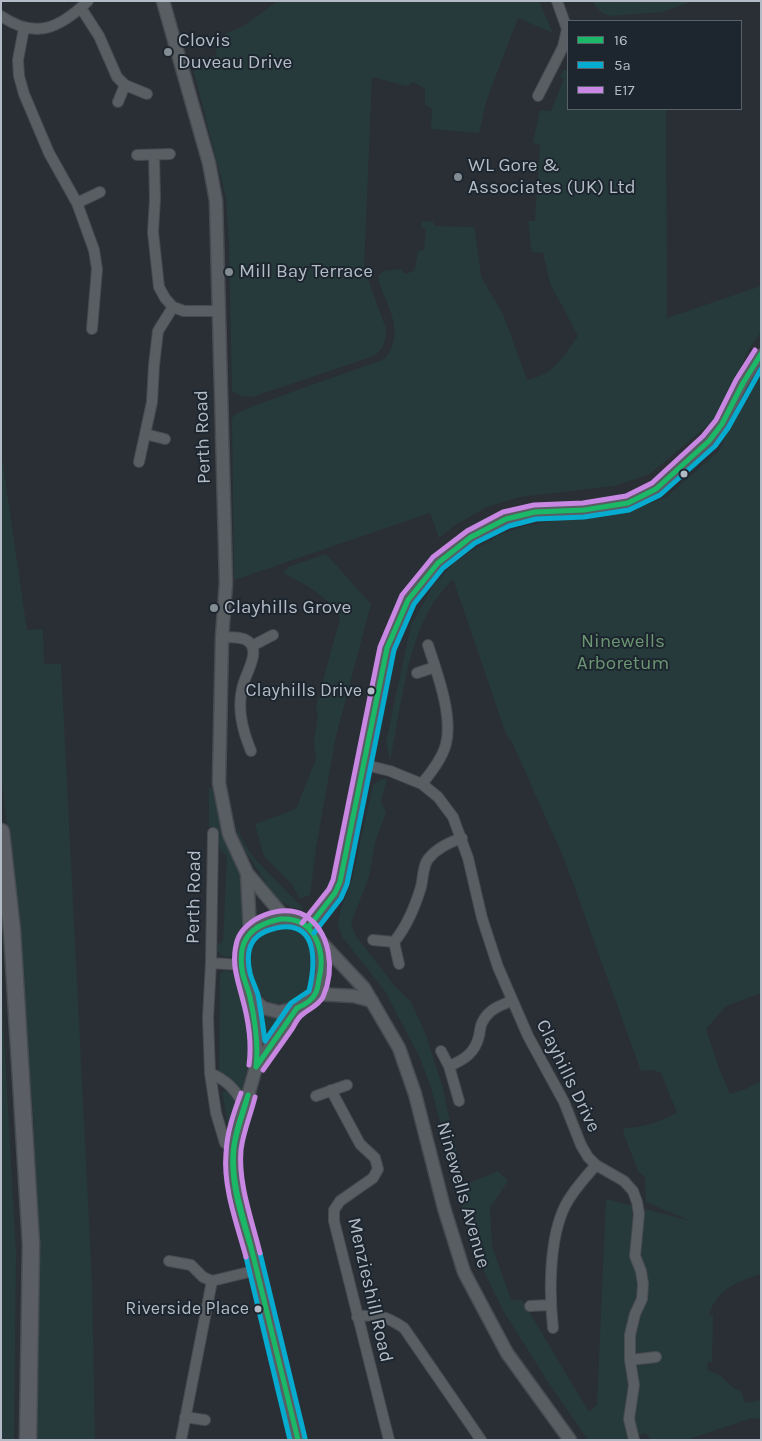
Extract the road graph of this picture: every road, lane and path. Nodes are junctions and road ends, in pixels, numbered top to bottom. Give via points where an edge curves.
1 (163, 1) edge
2 (557, 1) edge
3 (84, 5) edge
4 (1, 16) edge
5 (24, 28) junction
6 (125, 85) junction
7 (147, 94) dead end
8 (538, 96) dead end
9 (118, 102) dead end
10 (154, 154) junction
11 (170, 154) dead end
12 (137, 155) dead end
13 (100, 192) dead end
14 (77, 202) junction
15 (173, 307) junction
16 (219, 311) junction
17 (92, 329) dead end
18 (761, 354) edge
19 (145, 434) junction
20 (165, 439) dead end
21 (140, 462) dead end
22 (273, 635) dead end
23 (222, 637) junction
24 (428, 645) dead end
25 (252, 646) junction
26 (435, 667) junction
27 (417, 673) dead end
28 (251, 751) dead end
29 (362, 764) junction
30 (422, 784) junction
31 (1, 832) edge
32 (213, 833) dead end
33 (462, 838) junction
34 (247, 873) junction
35 (285, 918) junction
36 (250, 931) junction
37 (312, 933) junction
38 (373, 940) dead end
39 (394, 942) junction
40 (211, 963) junction
41 (399, 964) dead end
42 (242, 965) junction
43 (315, 994) junction
44 (250, 996) junction
45 (372, 1001) junction
46 (512, 1001) junction
47 (297, 1008) junction
48 (441, 1051) dead end
49 (449, 1066) junction
50 (256, 1067) junction
51 (210, 1074) junction
52 (347, 1085) dead end
53 (332, 1090) junction
54 (316, 1096) dead end
55 (459, 1101) dead end
56 (245, 1107) junction
57 (225, 1143) dead end
58 (596, 1165) junction
59 (169, 1261) dead end
60 (257, 1270) junction
61 (212, 1281) junction
62 (550, 1305) junction
63 (530, 1306) dead end
64 (357, 1317) junction
65 (553, 1328) dead end
66 (656, 1357) dead end
67 (630, 1360) junction
68 (185, 1417) junction
69 (204, 1420) dead end
70 (28, 1440) edge
71 (181, 1440) edge
72 (298, 1440) edge
73 (389, 1440) edge
74 (481, 1440) edge
75 (570, 1440) edge
76 (634, 1440) edge

1 - 16 street, Perth Road via 209,163 216,201
2 - 8 street via 567,29 563,47
3 - 5 street via 67,20 54,26
3 - 6 street via 117,77
4 - 5 street
5 - 14 street via 18,60 24,94 49,153
6 - 7 street
6 - 9 street
10 - 11 street
10 - 12 street
10 - 15 street via 153,232 159,287
13 - 14 street
14 - 17 street via 94,250 97,269
15 - 16 street via 184,312
15 - 19 street via 158,331 152,402
16 - 23 street, Perth Road via 226,583
18 - 29 street via 709,441 656,489 628,503 584,510 535,512 506,520 471,537 438,564 408,600 387,648
19 - 20 street
19 - 21 street
22 - 25 street
23 - 25 street via 243,639
23 - 34 street, Perth Road via 219,783 229,834
24 - 26 street
25 - 28 street via 240,702 242,724
26 - 27 street
26 - 30 street via 447,711 448,729 439,761
29 - 30 street, Clayhills Drive
29 - 37 street via 344,870
30 - 33 street, Clayhills Drive via 453,816
31 - 70 main road via 12,931 31,1244
32 - 40 street, Perth Road
33 - 39 street via 440,848 428,859 412,912
33 - 46 street, Clayhills Drive via 482,918
34 - 35 street, Perth Road
34 - 36 street, Perth Road
35 - 36 street via 268,921
35 - 37 street, Perth Road via 298,920
36 - 42 street, Perth Road via 244,945
37 - 43 street via 322,954 322,973
37 - 45 street, Ninewells Avenue via 364,988
38 - 39 street
39 - 41 street
40 - 42 street, Perth Road
40 - 51 street, Perth Road via 208,1018
42 - 44 street, Perth Road via 243,981
43 - 45 street via 354,996
43 - 47 street, Perth Road
44 - 47 street via 264,1008 279,1012
44 - 50 street, Perth Road via 256,1032
45 - 75 street, Ninewells Avenue via 399,1048 415,1094 464,1272 507,1353
46 - 49 street via 491,1011 482,1021 472,1053
46 - 58 street, Clayhills Drive via 564,1102 581,1145
47 - 50 street, Perth Road
48 - 49 street
49 - 55 street
50 - 56 street, Perth Road
51 - 56 street via 224,1080
51 - 57 street, Perth Road
52 - 53 street
53 - 54 street
53 - 64 street, Menzieshill Road via 360,1144 375,1158 378,1169 373,1178 340,1201 334,1210
56 - 60 street, Perth Road via 234,1146 233,1166
58 - 62 street via 565,1206 558,1229
58 - 67 street, Clayhills Drive via 624,1181 637,1202 635,1256 643,1284 642,1299 630,1335
59 - 61 street via 191,1265
60 - 61 street
60 - 72 street, Perth Road
61 - 68 street
62 - 63 street
62 - 65 street
64 - 73 street, Menzieshill Road
64 - 74 street via 379,1315 404,1328
66 - 67 street
67 - 76 street, Clayhills Drive via 634,1385 629,1419
68 - 69 street
68 - 71 street

